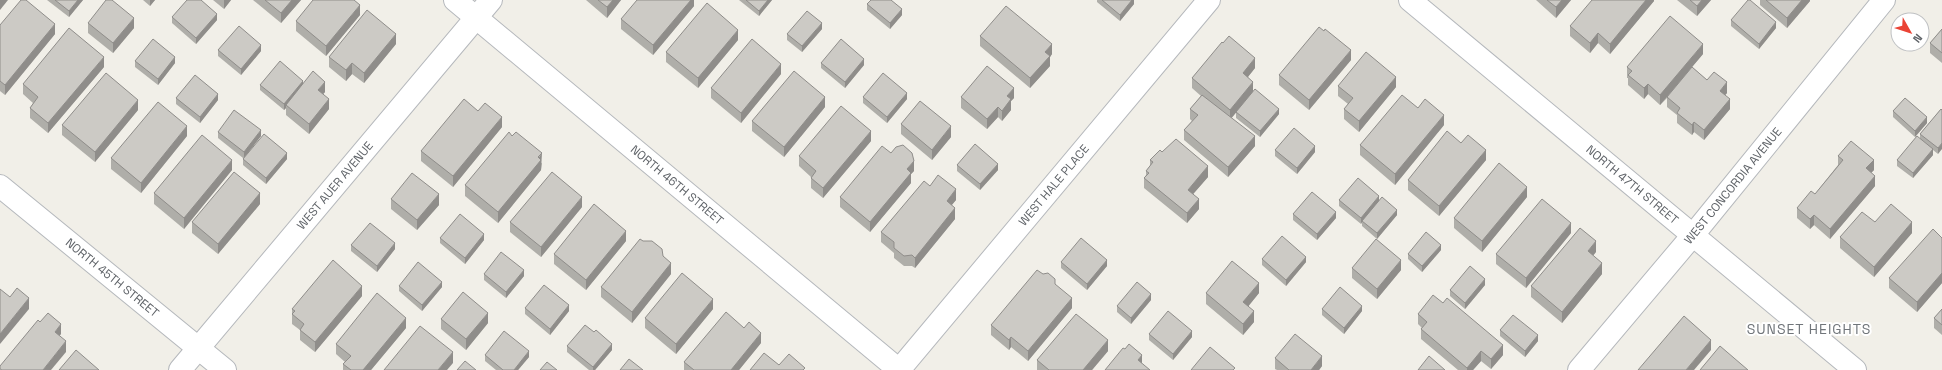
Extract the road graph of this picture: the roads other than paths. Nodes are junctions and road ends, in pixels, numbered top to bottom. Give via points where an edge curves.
1 (455, 0) edge
2 (490, 0) edge
3 (1210, 0) edge
4 (1410, 0) edge
5 (1884, 0) edge
6 (476, 18) junction
7 (0, 186) edge
8 (1693, 235) junction
9 (198, 348) junction
10 (180, 370) edge
11 (225, 370) edge
12 (899, 370) edge
13 (1579, 370) edge
14 (1855, 370) edge

1 - 6 street, NORTH 46TH STREET
2 - 6 street, WEST AUER AVENUE
3 - 12 street, WEST HALE PLACE
4 - 8 street, NORTH 47TH STREET
5 - 8 street, WEST CONCORDIA AVENUE
6 - 9 street, WEST AUER AVENUE
6 - 12 street, NORTH 46TH STREET
7 - 9 street, NORTH 45TH STREET
8 - 13 street, WEST CONCORDIA AVENUE
8 - 14 street, NORTH 47TH STREET
9 - 10 street, WEST AUER AVENUE
9 - 11 street, NORTH 45TH STREET

